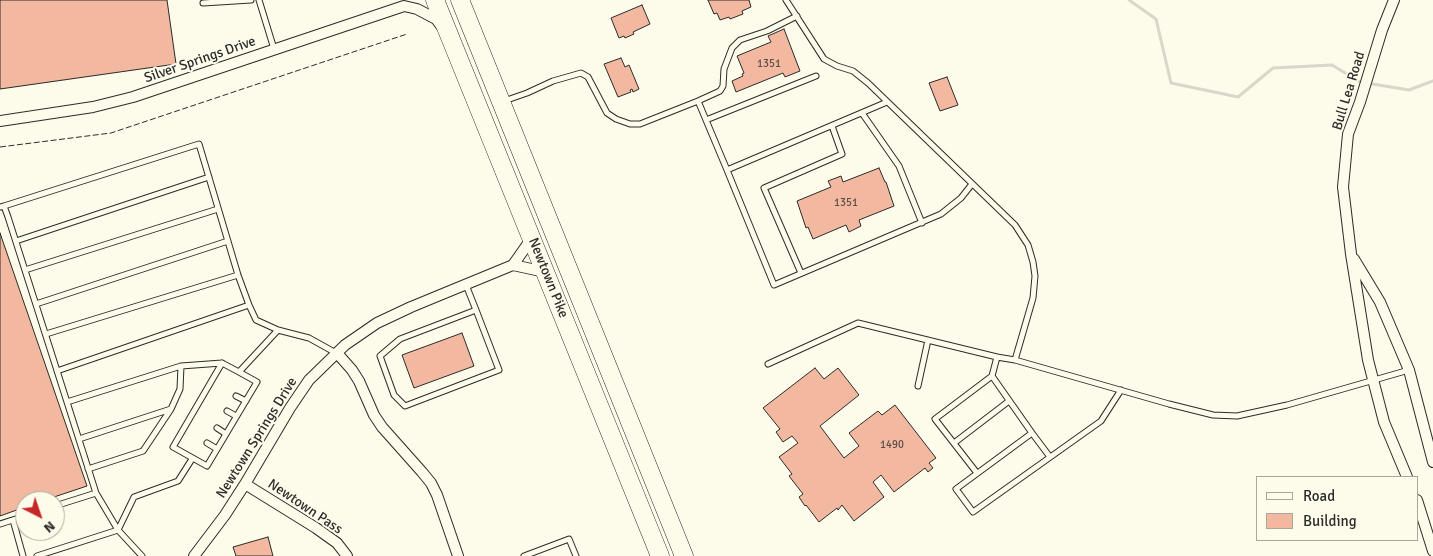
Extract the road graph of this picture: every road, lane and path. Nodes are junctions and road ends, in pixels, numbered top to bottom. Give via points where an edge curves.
1 (251, 0) edge
2 (258, 0) edge
3 (435, 0) edge
4 (460, 0) edge
5 (786, 0) edge
6 (1394, 0) edge
7 (203, 3) dead end
8 (406, 3) edge
9 (797, 16) junction
10 (454, 45) junction
11 (274, 49) junction
12 (816, 76) dead end
13 (698, 101) junction
14 (501, 102) junction
15 (887, 102) junction
16 (862, 112) junction
17 (706, 120) junction
18 (0, 121) edge
19 (832, 126) junction
20 (727, 170) junction
21 (209, 177) junction
22 (972, 184) junction
23 (2, 206) edge
24 (218, 209) junction
25 (922, 223) junction
26 (532, 238) junction
27 (16, 241) junction
28 (228, 242) junction
29 (1351, 254) junction
30 (514, 265) junction
31 (25, 270) junction
32 (546, 272) junction
33 (801, 273) junction
34 (238, 275) junction
35 (466, 284) junction
36 (36, 304) junction
37 (249, 305) junction
38 (476, 310) junction
39 (278, 330) junction
40 (46, 334) junction
41 (928, 340) junction
42 (337, 353) junction
43 (997, 357) junction
44 (1015, 360) junction
45 (222, 362) junction
46 (768, 364) dead end
47 (181, 366) junction
48 (1410, 370) junction
49 (57, 371) junction
50 (239, 372) junction
51 (992, 376) junction
52 (1373, 380) junction
53 (210, 382) junction
54 (216, 385) dead end
55 (918, 386) dead end
56 (1121, 390) junction
57 (236, 396) dead end
58 (246, 401) junction
59 (1010, 401) junction
60 (67, 402) junction
61 (171, 409) junction
62 (226, 411) dead end
63 (236, 416) junction
64 (216, 428) dead end
65 (1032, 433) junction
66 (226, 434) junction
67 (79, 439) junction
68 (207, 443) dead end
69 (954, 443) junction
70 (217, 449) junction
71 (1050, 458) junction
72 (192, 459) junction
73 (1433, 462) edge
74 (88, 469) junction
75 (977, 473) junction
76 (1407, 476) edge
77 (245, 484) junction
78 (96, 493) junction
79 (65, 503) edge
80 (1418, 503) edge
81 (13, 520) joint
82 (0, 524) edge
83 (118, 530) junction
84 (1433, 551) edge
85 (200, 554) edge
86 (530, 555) edge
87 (23, 556) edge
88 (37, 556) edge
89 (142, 556) edge
90 (347, 556) edge
91 (458, 556) edge
92 (524, 556) edge
93 (576, 556) edge
94 (660, 556) edge
95 (684, 556) edge

1 - 7 lane
2 - 11 lane
3 - 10 highway, Newtown Pike
4 - 14 highway, Newtown Pike
5 - 9 lane
6 - 29 street, Bull Lea Road via 1348,134 1343,187
8 - 10 street, Silver Springs Drive via 436,19
8 - 11 street, Silver Springs Drive
9 - 13 lane via 740,40 732,48 720,92
9 - 15 lane via 824,59 853,71
10 - 14 highway via 470,61 487,95
10 - 26 highway, Newtown Pike
11 - 18 street, Silver Springs Drive via 94,108
12 - 17 lane
13 - 14 lane via 640,124 630,124 607,113 588,77 580,72
13 - 17 lane
14 - 95 highway, Newtown Pike
15 - 16 lane
15 - 22 lane
16 - 19 lane
16 - 25 lane via 899,166
17 - 20 lane
19 - 20 lane
19 - 33 lane via 842,154 764,188
20 - 33 lane via 774,285
21 - 23 lane via 199,144
21 - 24 lane
21 - 27 lane
22 - 25 lane via 941,214
22 - 44 lane via 1015,225 1028,245 1033,262 1033,298
23 - 27 lane
24 - 28 lane
24 - 31 lane
25 - 33 lane
26 - 30 street
26 - 32 highway, Newtown Pike
27 - 31 lane
28 - 34 lane
28 - 36 lane
29 - 48 street, Bull Lea Road via 1380,302
29 - 52 street, Bull Lea Road
30 - 32 street
30 - 35 street, Newtown Springs Drive
31 - 36 lane
32 - 94 highway, Newtown Pike
34 - 37 lane
34 - 40 lane
35 - 38 lane
35 - 42 street, Newtown Springs Drive via 377,323
36 - 40 lane
37 - 39 lane via 256,320
37 - 49 lane
38 - 38 lane via 499,370 406,406 394,395 380,356 400,339
39 - 42 lane via 309,338
39 - 50 lane
40 - 49 lane
41 - 43 lane
41 - 46 lane via 858,323
41 - 55 lane
42 - 77 street, Newtown Springs Drive via 309,380
42 - 91 street via 360,381 382,427 431,483
43 - 44 lane
43 - 51 lane
44 - 56 lane
45 - 47 lane
45 - 50 lane
45 - 53 lane
47 - 60 lane
47 - 61 lane via 180,390
48 - 52 lane
48 - 73 street, Bull Lea Road
49 - 60 lane
50 - 58 lane via 257,382
51 - 59 lane
51 - 69 lane via 935,419
52 - 56 lane via 1237,416 1213,415
52 - 76 street, Bull Lea Road via 1384,422
53 - 54 lane
53 - 72 lane via 186,431 173,447
56 - 71 lane via 1101,421
57 - 58 lane
58 - 63 lane
59 - 65 lane
59 - 69 lane
60 - 67 lane
61 - 67 lane
61 - 74 lane via 143,451
62 - 63 lane
63 - 66 lane
64 - 66 lane
65 - 71 lane
65 - 75 lane
66 - 70 lane
67 - 74 lane
68 - 70 lane
69 - 75 lane
70 - 72 lane via 207,466
71 - 75 lane via 973,512 956,489
72 - 83 lane via 178,481 134,497
74 - 78 lane
77 - 85 street, Newtown Springs Drive
77 - 90 street, Newtown Pass via 316,528 337,543
78 - 79 lane
78 - 83 lane
80 - 84 street
81 - 82 lane
81 - 87 lane
83 - 88 lane
83 - 89 lane
86 - 92 lane
86 - 93 lane via 569,539

